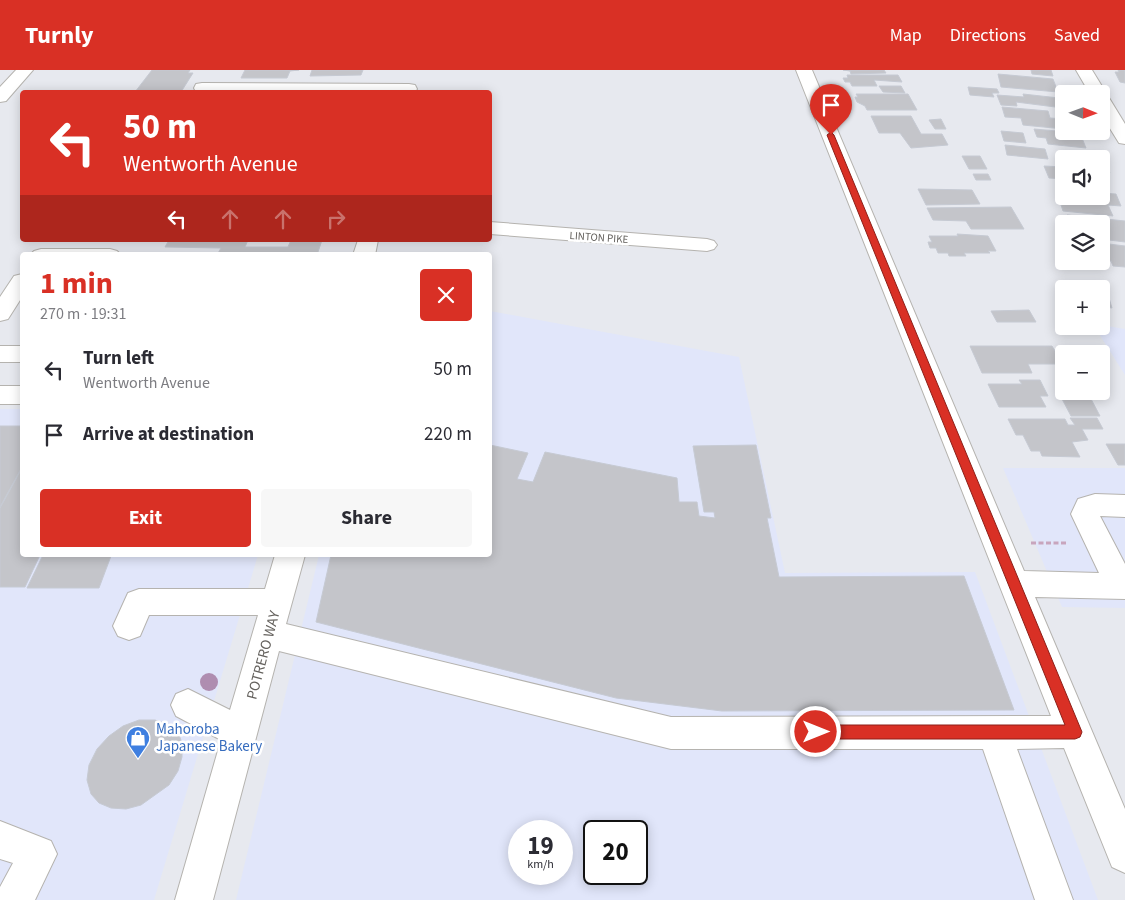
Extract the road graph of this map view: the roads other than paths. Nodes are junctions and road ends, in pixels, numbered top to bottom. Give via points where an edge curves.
1 (25, 70) edge
2 (416, 70) edge
3 (804, 70) edge
4 (1084, 70) edge
5 (1093, 85) edge
6 (202, 88) dead end
7 (340, 90) edge
8 (409, 90) edge
9 (0, 97) edge
10 (1110, 114) edge
11 (1125, 139) edge
12 (492, 228) edge
13 (707, 245) dead end
14 (20, 285) edge
15 (0, 314) edge
16 (0, 354) edge
17 (20, 354) edge
18 (0, 395) edge
19 (20, 395) edge
20 (1125, 506) edge
21 (289, 557) edge
22 (1014, 584) junction
23 (1123, 586) edge
24 (278, 602) junction
25 (129, 626) dead end
26 (268, 634) junction
27 (188, 705) dead end
28 (994, 732) junction
29 (1075, 732) junction
30 (241, 733) junction
31 (0, 840) edge
32 (1125, 854) edge
33 (14, 900) edge
34 (194, 900) edge
35 (1054, 900) edge

1 - 9 street
2 - 8 street
3 - 22 street
4 - 5 street
6 - 7 street
10 - 11 street
12 - 13 street, LINTON PIKE
14 - 15 street
16 - 17 street
18 - 19 street
20 - 23 street via 1095,505 1088,507 1085,514
21 - 24 street, POTRERO WAY
22 - 23 street
22 - 29 street
24 - 25 street via 139,602
24 - 26 street, POTRERO WAY
26 - 28 street via 671,733
26 - 30 street, POTRERO WAY
27 - 30 street
28 - 29 street
28 - 35 street
29 - 32 street
30 - 34 street, POTRERO WAY
31 - 33 street via 38,854

